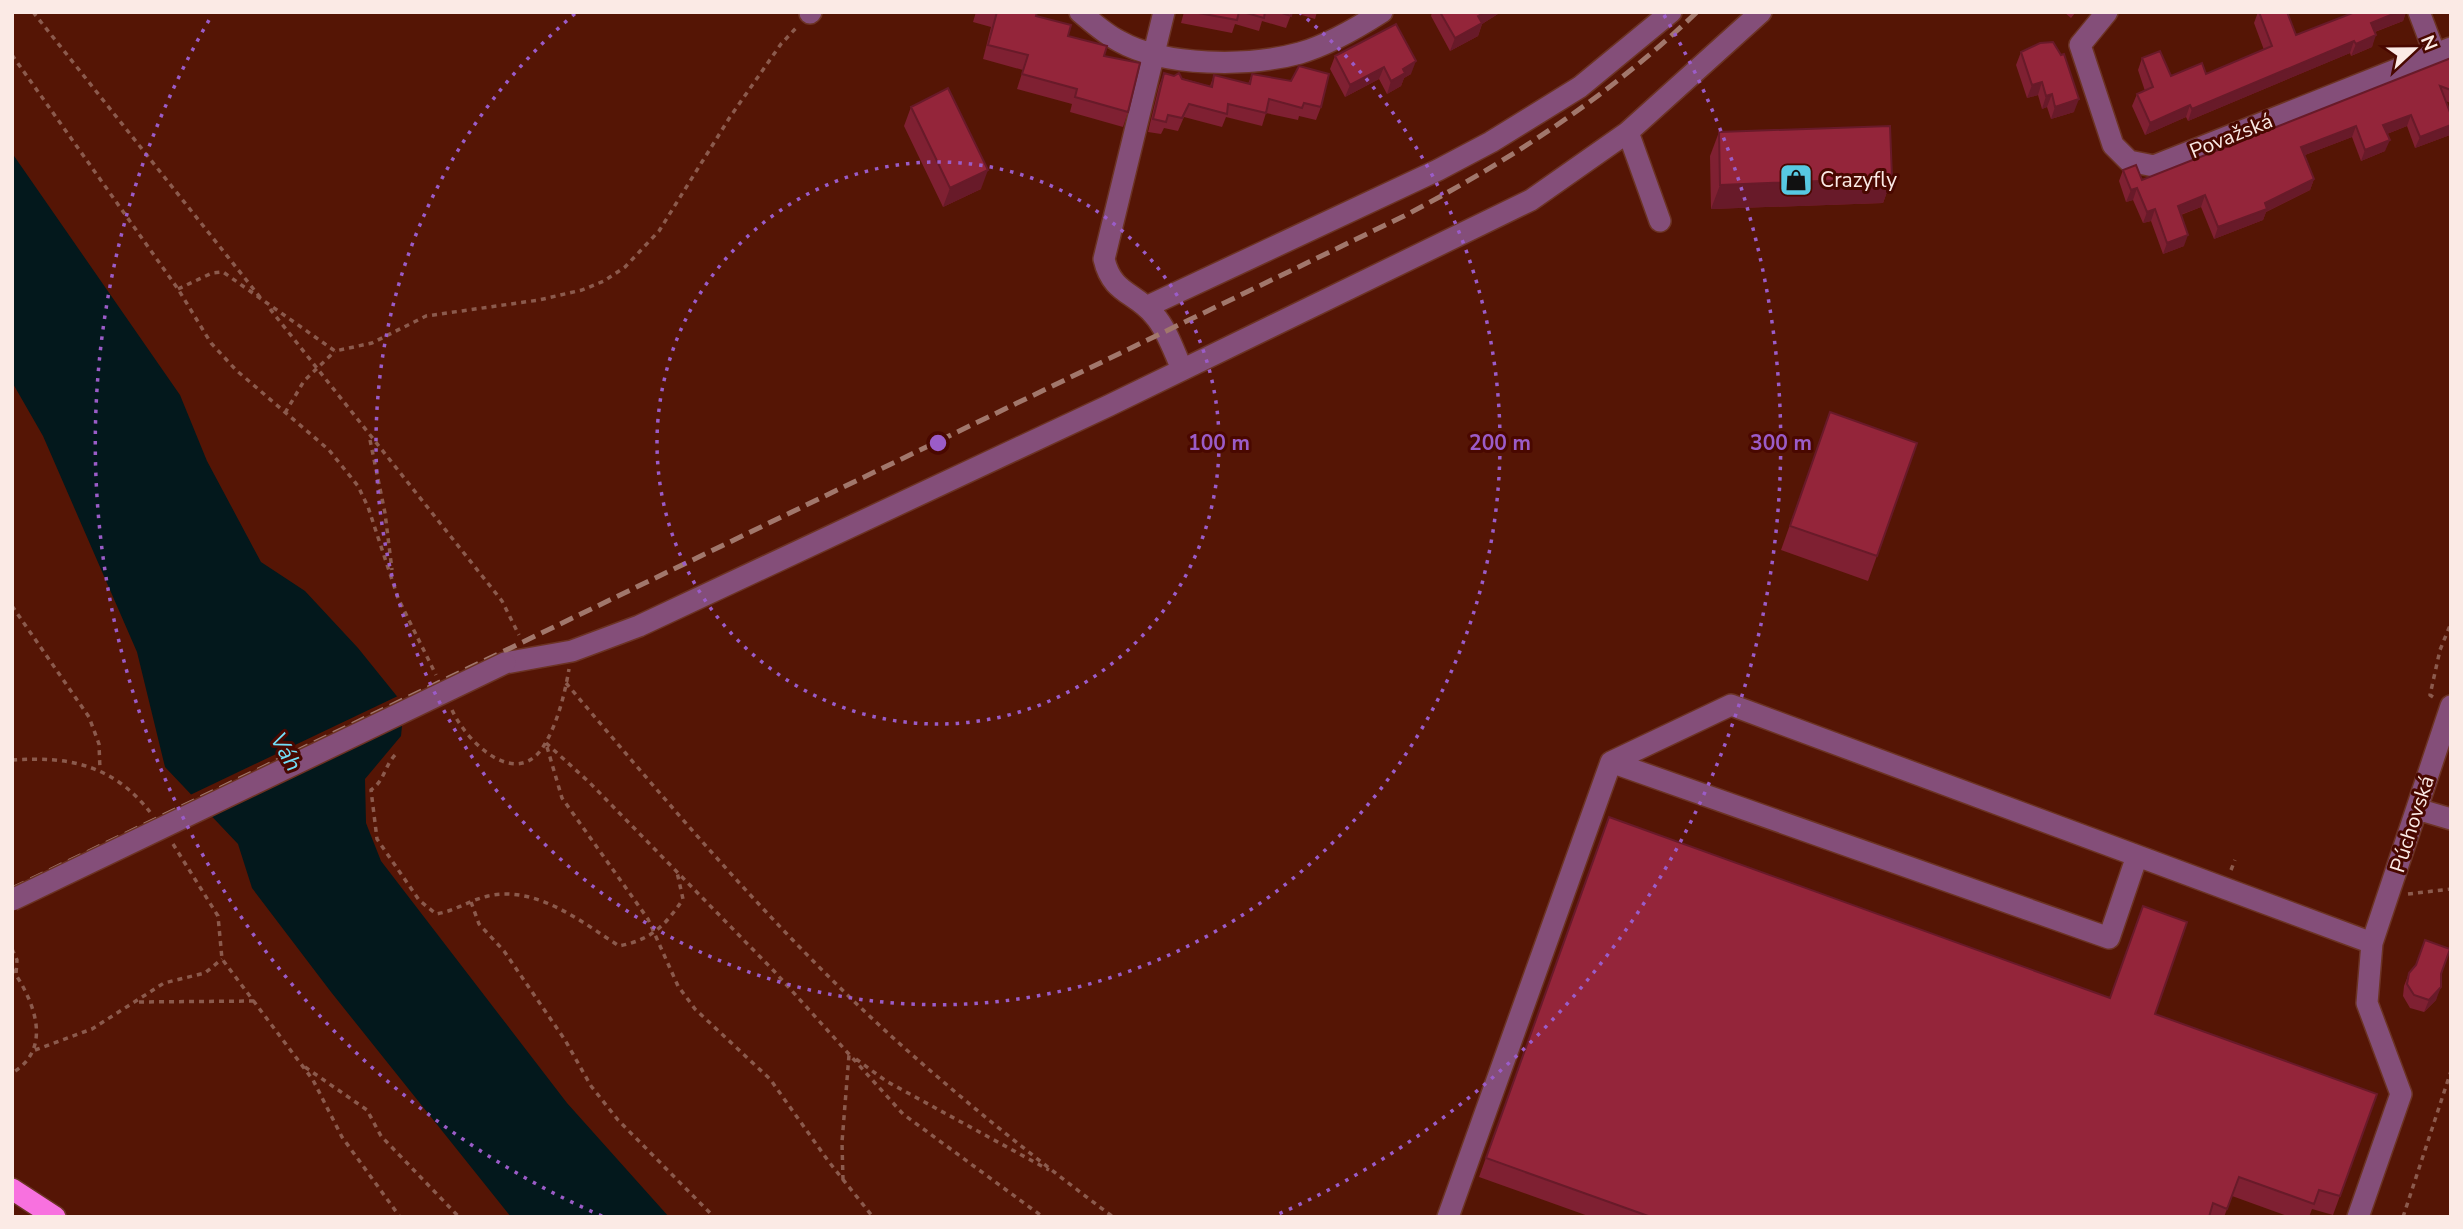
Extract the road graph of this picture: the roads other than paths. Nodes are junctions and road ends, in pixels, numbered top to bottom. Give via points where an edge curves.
1 (1080, 12) edge
2 (1164, 12) edge
3 (1382, 12) edge
4 (1671, 12) edge
5 (1761, 12) edge
6 (2107, 12) edge
7 (2419, 12) edge
8 (1355, 21) edge
9 (2443, 51) edge
10 (1154, 55) junction
11 (1629, 132) junction
12 (1660, 221) dead end
13 (1146, 307) junction
14 (1182, 369) junction
15 (2444, 703) edge
16 (1611, 762) junction
17 (2417, 809) junction
18 (2451, 819) edge
19 (2137, 856) junction
20 (12, 900) edge
21 (2372, 943) junction
22 (12, 1189) edge
23 (55, 1217) edge
24 (1448, 1217) edge
25 (2358, 1217) edge

1 - 10 street via 1119,41
2 - 10 street
3 - 8 street
4 - 13 street via 1580,87 1491,142
5 - 11 street
6 - 9 street, Považská via 2080,45 2113,145 2129,161 2154,166
7 - 9 street
8 - 10 street via 1300,53 1230,63
10 - 13 street via 1105,249 1111,279
11 - 12 street
11 - 14 street via 1531,200
13 - 14 street via 1161,324
14 - 20 street, bridge via 639,626 572,651 505,663
15 - 17 street, Púchovská
16 - 19 street via 1731,705
16 - 19 street via 2109,938
16 - 24 street
17 - 18 street
17 - 21 street, Púchovská
19 - 21 street
21 - 25 street, Púchovská via 2367,1003 2401,1094
22 - 23 highway

